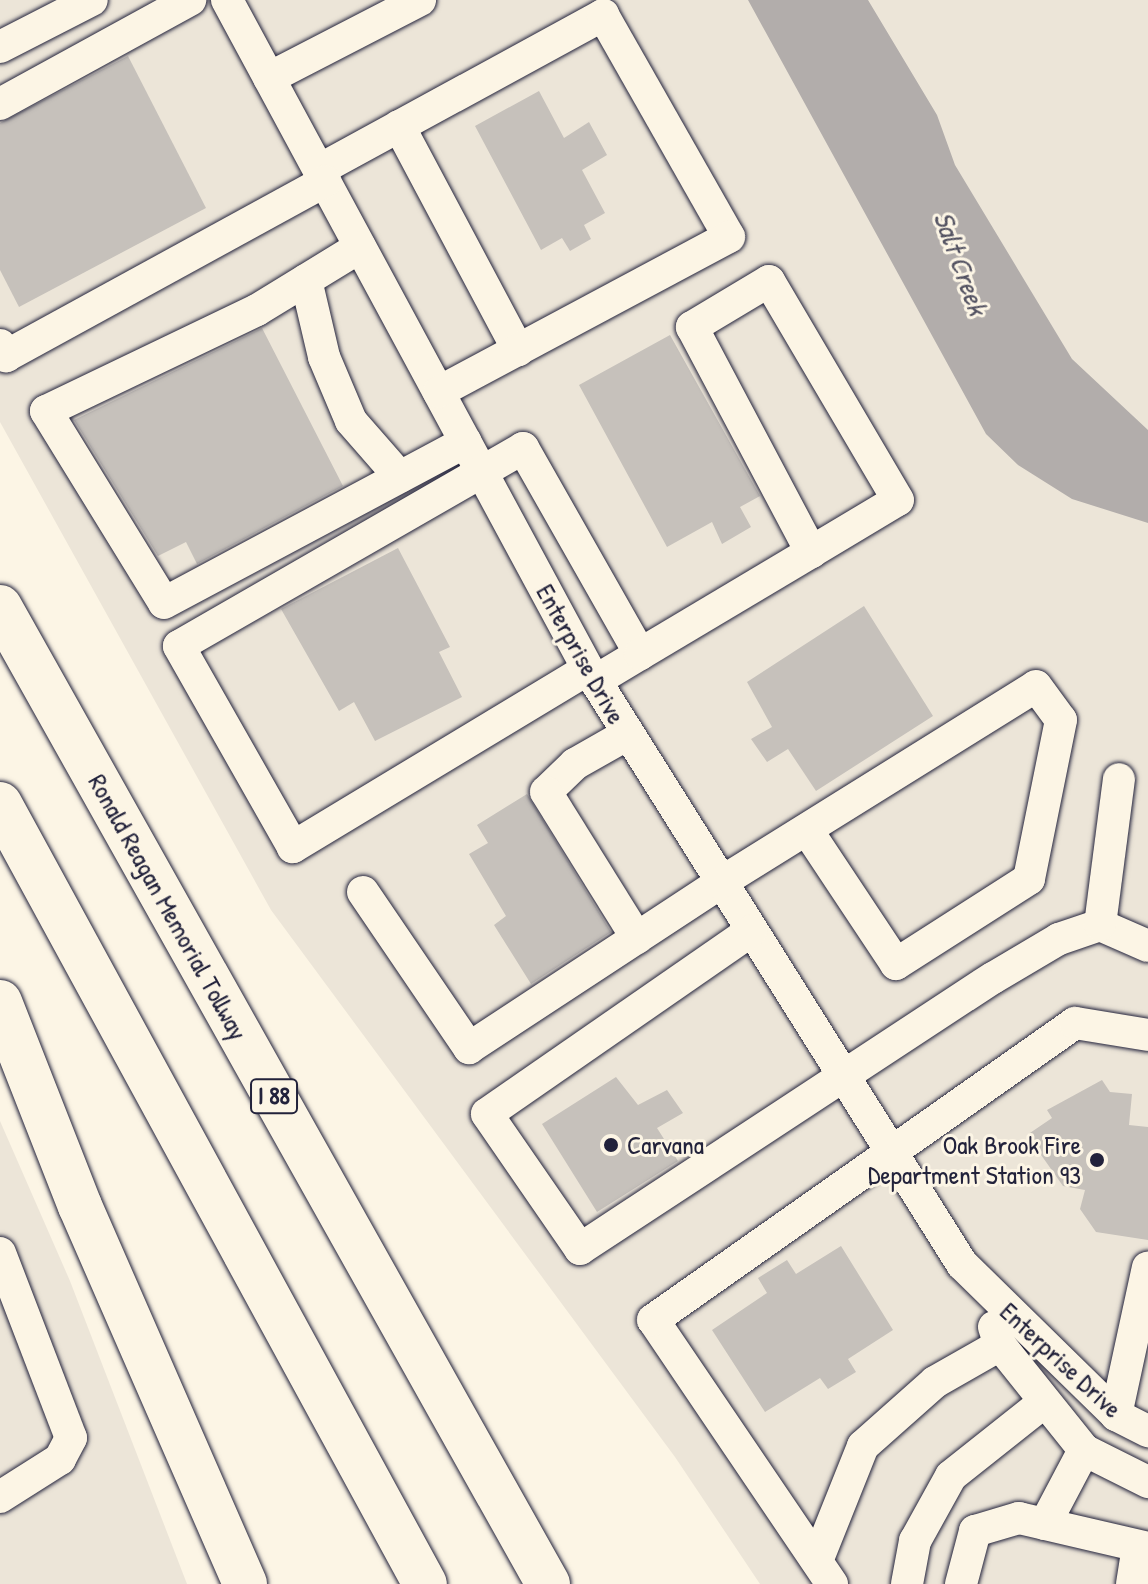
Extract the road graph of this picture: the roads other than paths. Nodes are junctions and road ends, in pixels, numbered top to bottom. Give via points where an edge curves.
1 (92, 0) edge
2 (190, 0) edge
3 (227, 0) edge
4 (420, 0) edge
5 (0, 47) edge
6 (269, 78) junction
7 (0, 104) edge
8 (399, 126) junction
9 (322, 176) junction
10 (360, 247) junction
11 (306, 280) junction
12 (0, 345) edge
13 (518, 350) junction
14 (439, 392) junction
15 (466, 442) junction
16 (482, 472) junction
17 (400, 477) junction
18 (811, 552) junction
19 (0, 607) edge
20 (640, 654) junction
21 (591, 675) junction
22 (626, 735) junction
23 (1119, 779) dead end
24 (0, 804) edge
25 (807, 830) junction
26 (0, 864) edge
27 (720, 883) junction
28 (363, 892) dead end
29 (1100, 925) junction
30 (751, 931) junction
31 (637, 938) junction
32 (76, 940) junction
33 (1148, 946) edge
34 (0, 1002) edge
35 (1148, 1035) edge
36 (842, 1074) junction
37 (893, 1156) junction
38 (0, 1253) edge
39 (1148, 1267) edge
40 (977, 1283) junction
41 (1000, 1345) junction
42 (1043, 1403) junction
43 (1116, 1415) junction
44 (1148, 1431) edge
45 (1084, 1450) junction
46 (1148, 1482) edge
47 (0, 1497) edge
48 (1045, 1524) junction
49 (1143, 1547) edge
50 (824, 1572) edge
51 (245, 1584) edge
52 (425, 1584) edge
53 (548, 1584) edge
54 (907, 1584) edge
55 (961, 1584) edge
56 (1132, 1584) edge

1 - 5 street
2 - 7 street
3 - 6 street, Enterprise Drive
4 - 6 street
6 - 9 street, Enterprise Drive
8 - 9 street
8 - 13 street
8 - 13 street via 603,15 729,237
9 - 10 street, Enterprise Drive
9 - 12 street via 6,356
10 - 11 street
10 - 14 street, Enterprise Drive
11 - 17 street via 324,357 351,421
11 - 17 street via 257,310 46,411 164,603
13 - 14 street
14 - 15 street, Enterprise Drive
15 - 16 street, Enterprise Drive
15 - 17 street
16 - 20 street via 523,448
16 - 21 street, Enterprise Drive
16 - 21 street via 179,646 293,847
18 - 18 street via 898,500 769,281 692,327
18 - 20 street
19 - 53 highway, Ronald Reagan Memorial Tollway / I 88
20 - 21 street
21 - 22 street, Enterprise Drive
22 - 27 street, Enterprise Drive
22 - 31 street via 575,764 546,792
23 - 29 street
24 - 32 highway
25 - 25 street via 1036,686 1061,720 1029,879 896,964
25 - 27 street
26 - 32 highway
27 - 30 street, Enterprise Drive
27 - 31 street
28 - 31 street via 469,1048
29 - 33 street
29 - 36 street via 1059,939
30 - 36 street, Enterprise Drive
30 - 36 street via 487,1114 580,1249
32 - 52 highway
34 - 51 highway via 80,1206
35 - 37 street via 1075,1023
36 - 37 street, Enterprise Drive
37 - 40 street, Enterprise Drive
37 - 50 street via 653,1320
38 - 47 street via 71,1438 60,1459
39 - 43 street
40 - 41 street, Enterprise Drive
40 - 43 street, Enterprise Drive
41 - 42 street, Enterprise Drive
41 - 50 street via 935,1382 863,1446
42 - 45 street, Enterprise Drive
42 - 54 street via 951,1476 915,1541
43 - 44 street, Enterprise Drive
45 - 46 street, Enterprise Drive
45 - 48 street
48 - 49 street
48 - 55 street via 1019,1518 975,1531
49 - 56 street

